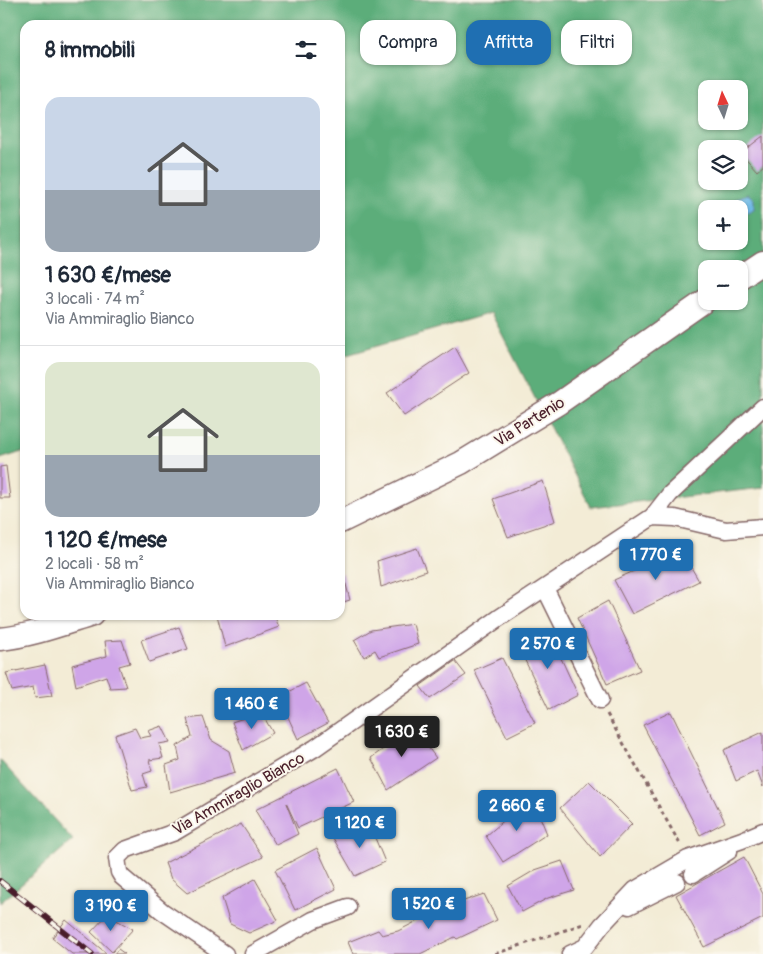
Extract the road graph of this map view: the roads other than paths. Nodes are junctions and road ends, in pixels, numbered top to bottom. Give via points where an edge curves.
1 (763, 262) edge
2 (748, 272) edge
3 (698, 306) edge
4 (763, 407) edge
5 (670, 494) junction
6 (652, 517) junction
7 (675, 518) junction
8 (345, 520) edge
9 (763, 527) edge
10 (545, 588) junction
11 (76, 620) edge
12 (0, 639) edge
13 (600, 700) road end
14 (763, 831) edge
15 (677, 882) dead end
16 (348, 906) dead end
17 (602, 925) junction
18 (586, 951) edge
19 (226, 954) edge
20 (253, 954) edge
21 (570, 954) edge

1 - 2 main road
3 - 8 main road, Via Partenio via 559,402 461,463
4 - 5 street, Via Ammiraglio Bianco
5 - 6 street, Via Ammiraglio Bianco
5 - 7 street
6 - 7 street
6 - 10 street, Via Ammiraglio Bianco
7 - 9 street via 726,530
10 - 13 street
10 - 19 street, Via Ammiraglio Bianco via 315,748 175,832 125,850 117,858 122,877 162,911
11 - 12 main road
14 - 17 street via 635,890
15 - 17 street via 636,901
16 - 20 street via 313,920
17 - 18 street
18 - 21 street

